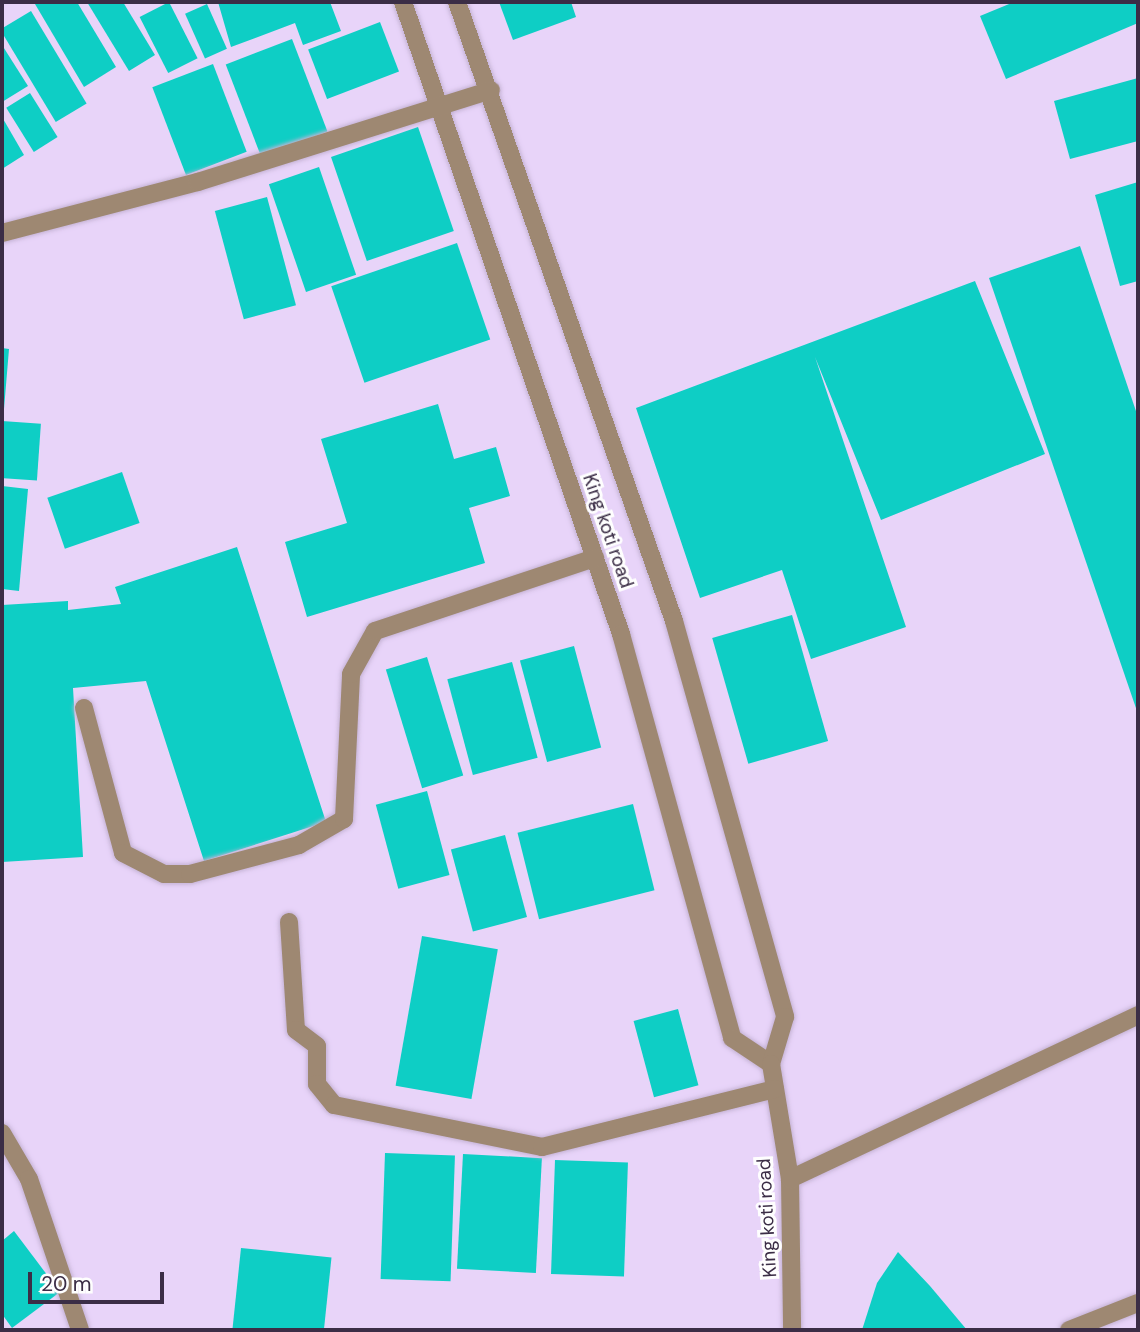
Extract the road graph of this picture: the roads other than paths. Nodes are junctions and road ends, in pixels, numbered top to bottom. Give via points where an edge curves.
1 (403, 2) edge
2 (457, 2) edge
3 (491, 90) junction
4 (442, 108) junction
5 (2, 233) edge
6 (595, 558) junction
7 (84, 708) dead end
8 (289, 922) dead end
9 (1138, 1014) edge
10 (771, 1064) junction
11 (775, 1089) junction
12 (2, 1133) edge
13 (790, 1179) junction
14 (1138, 1303) edge
15 (80, 1330) edge
16 (792, 1330) edge
17 (1069, 1330) edge

1 - 4 street, King koti road
2 - 3 street, King koti road
3 - 4 street
3 - 10 street, King koti road via 674,621 785,1017
4 - 5 street
4 - 6 street, King koti road
6 - 7 street via 375,631 351,674 344,819 299,845 190,874 164,874 123,853
6 - 10 street, King koti road via 732,1038
8 - 11 street via 294,1020 317,1046 317,1084 334,1105 542,1147
9 - 13 street
10 - 11 street, King koti road
11 - 13 street, King koti road
12 - 15 street via 29,1179
13 - 16 street, King koti road
14 - 17 street

